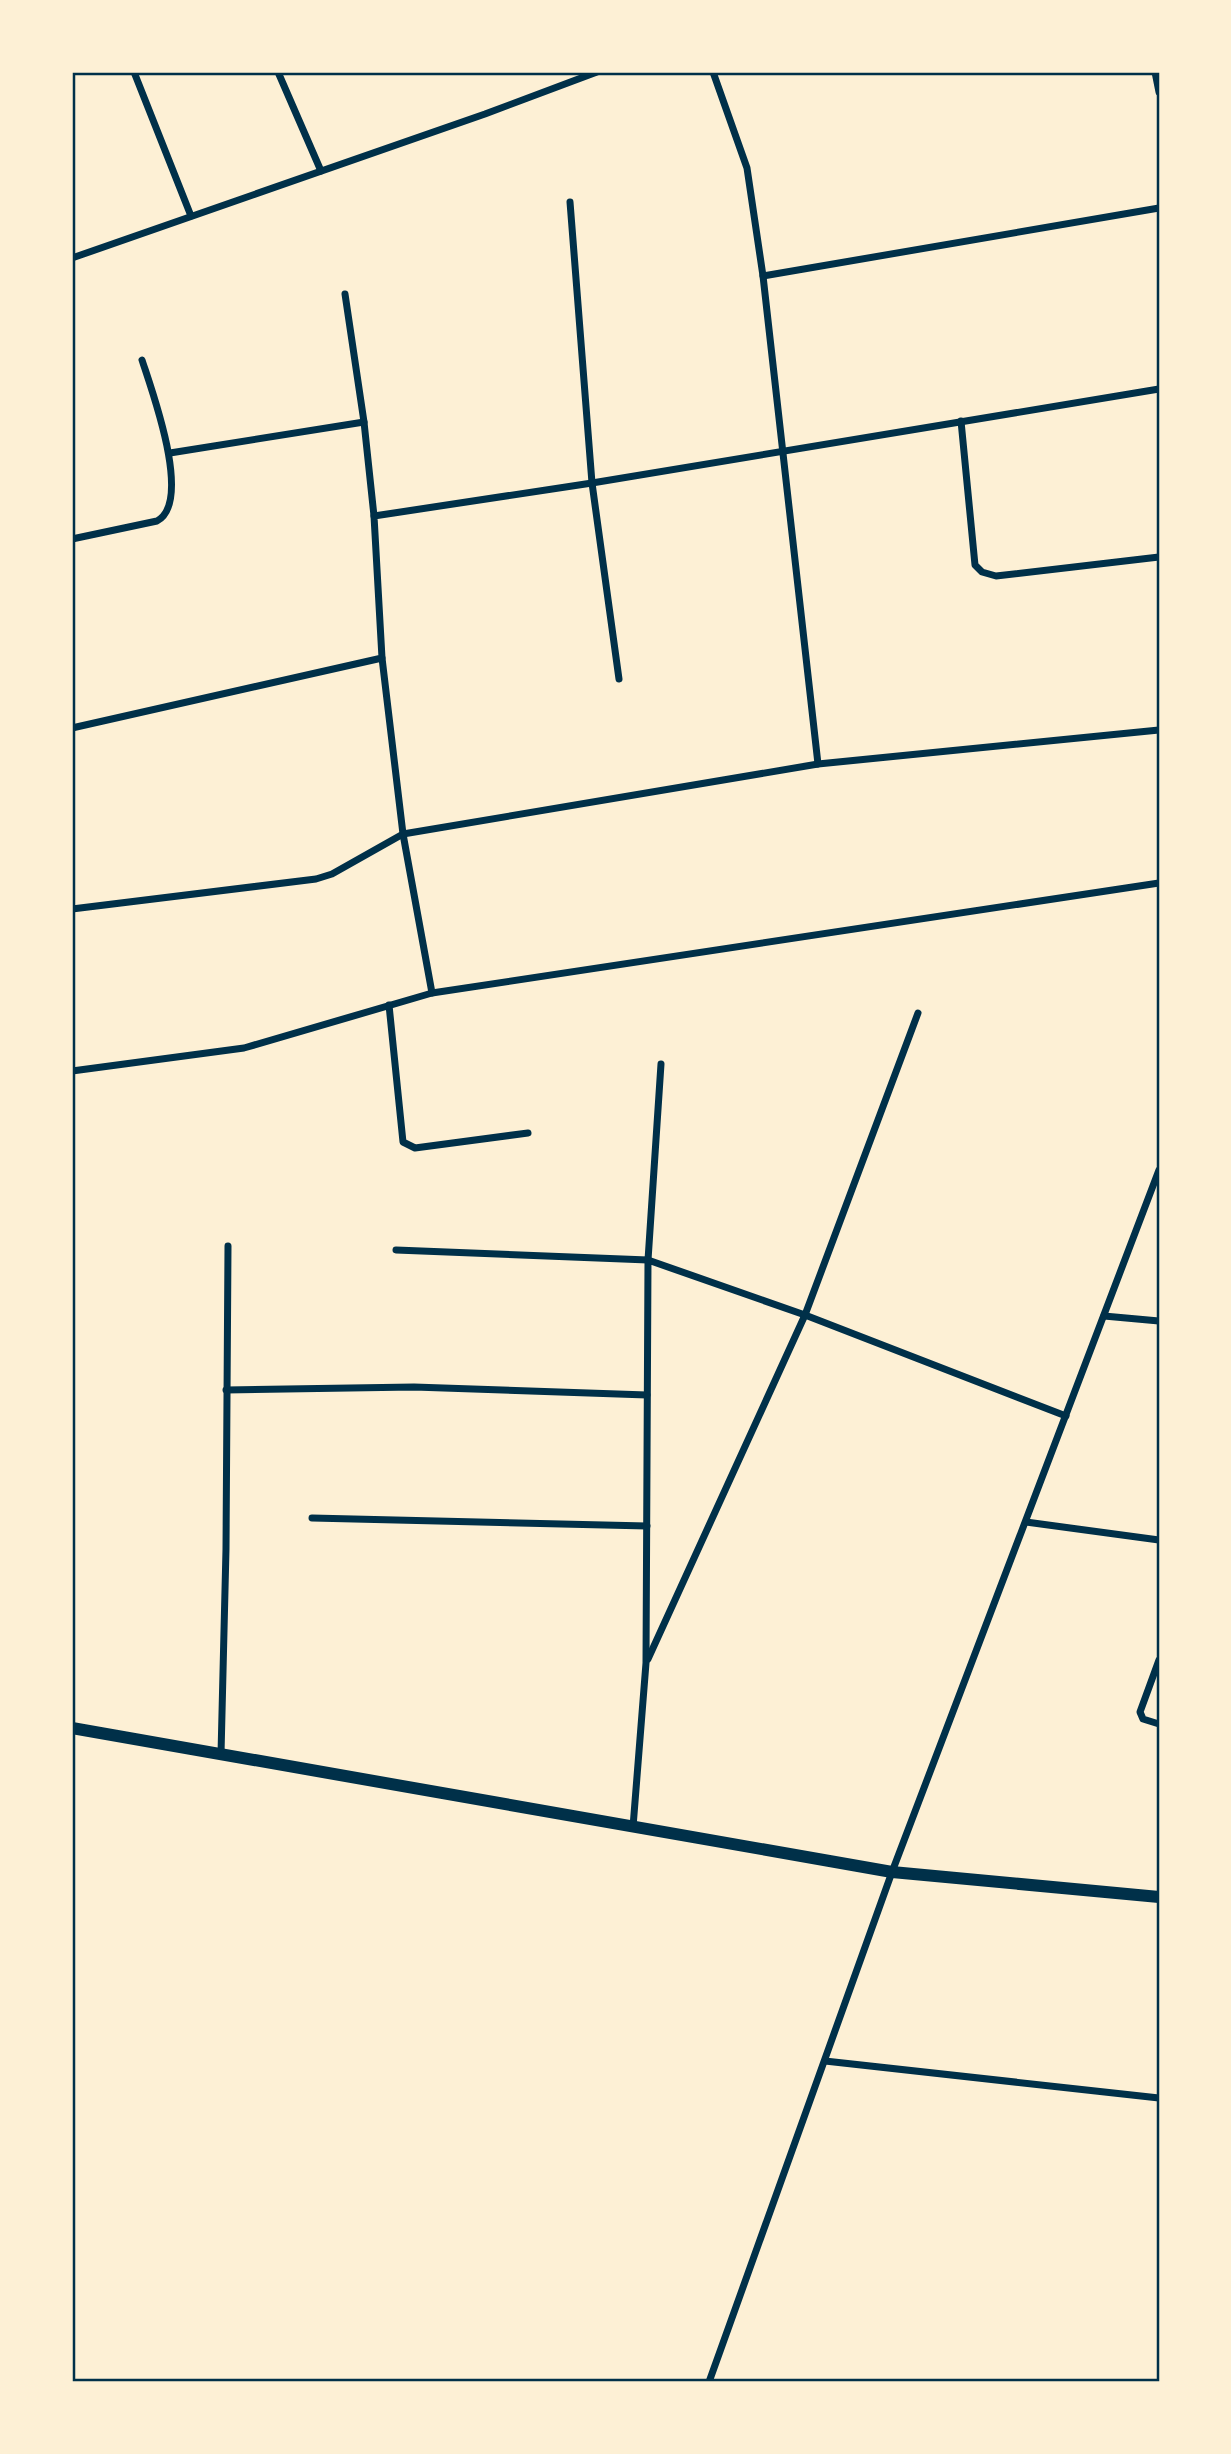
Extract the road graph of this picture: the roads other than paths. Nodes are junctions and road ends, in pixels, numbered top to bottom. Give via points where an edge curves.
1 (134, 72) edge
2 (278, 72) edge
3 (597, 72) edge
4 (713, 72) edge
5 (1155, 72) edge
6 (1159, 92) edge
7 (321, 171) junction
8 (570, 202) dead end
9 (1159, 208) edge
10 (191, 216) junction
11 (72, 258) edge
12 (763, 276) junction
13 (345, 294) dead end
14 (142, 360) dead end
15 (1159, 389) edge
16 (961, 421) junction
17 (364, 422) junction
18 (782, 452) junction
19 (170, 453) junction
20 (592, 483) junction
21 (373, 516) junction
22 (72, 539) edge
23 (1159, 557) edge
24 (382, 658) junction
25 (619, 679) dead end
26 (72, 728) edge
27 (1159, 730) edge
28 (818, 764) junction
29 (402, 834) junction
30 (1159, 883) edge
31 (72, 909) edge
32 (432, 993) junction
33 (389, 1005) junction
34 (918, 1013) dead end
35 (661, 1064) dead end
36 (72, 1071) edge
37 (528, 1133) dead end
38 (1159, 1170) edge
39 (228, 1246) dead end
40 (396, 1250) dead end
41 (648, 1260) junction
42 (805, 1315) junction
43 (1104, 1316) junction
44 (1159, 1321) edge
45 (226, 1391) junction
46 (647, 1395) junction
47 (1066, 1416) junction
48 (312, 1518) dead end
49 (1026, 1522) junction
50 (647, 1526) junction
51 (1159, 1540) edge
52 (1159, 1660) edge
53 (646, 1663) junction
54 (1159, 1724) edge
55 (72, 1728) edge
56 (221, 1754) junction
57 (633, 1827) junction
58 (892, 1872) junction
59 (1159, 1897) edge
60 (825, 2061) junction
61 (1159, 2098) edge
62 (709, 2382) edge

1 - 10 street
2 - 7 street
3 - 7 street
4 - 12 street via 747,169
5 - 6 street
7 - 10 street
8 - 20 street
9 - 12 street
10 - 11 street
12 - 18 street
13 - 17 street
14 - 19 street
15 - 16 street
16 - 18 street
16 - 23 street via 979,570 996,576
17 - 19 street
17 - 21 street
18 - 20 street
18 - 28 street
19 - 22 street via 171,502 161,520
20 - 21 street
20 - 25 street
21 - 24 street
24 - 26 street
24 - 29 street
27 - 28 street
28 - 29 street
29 - 31 street via 316,879
29 - 32 street
30 - 32 street
32 - 33 street
33 - 36 street via 244,1048
33 - 37 street via 403,1142 415,1147
34 - 42 street
35 - 41 street
38 - 43 street
39 - 45 street
40 - 41 street
41 - 42 street
41 - 46 street
42 - 47 street
42 - 53 street
43 - 44 street
43 - 47 street
45 - 46 street via 414,1387
45 - 56 street
46 - 50 street
47 - 49 street
48 - 50 street
49 - 51 street
49 - 58 street
50 - 53 street
52 - 54 street via 1140,1714 1145,1721
53 - 57 street
55 - 56 street
56 - 57 street
57 - 58 street
58 - 59 street
58 - 60 street
60 - 61 street
60 - 62 street

